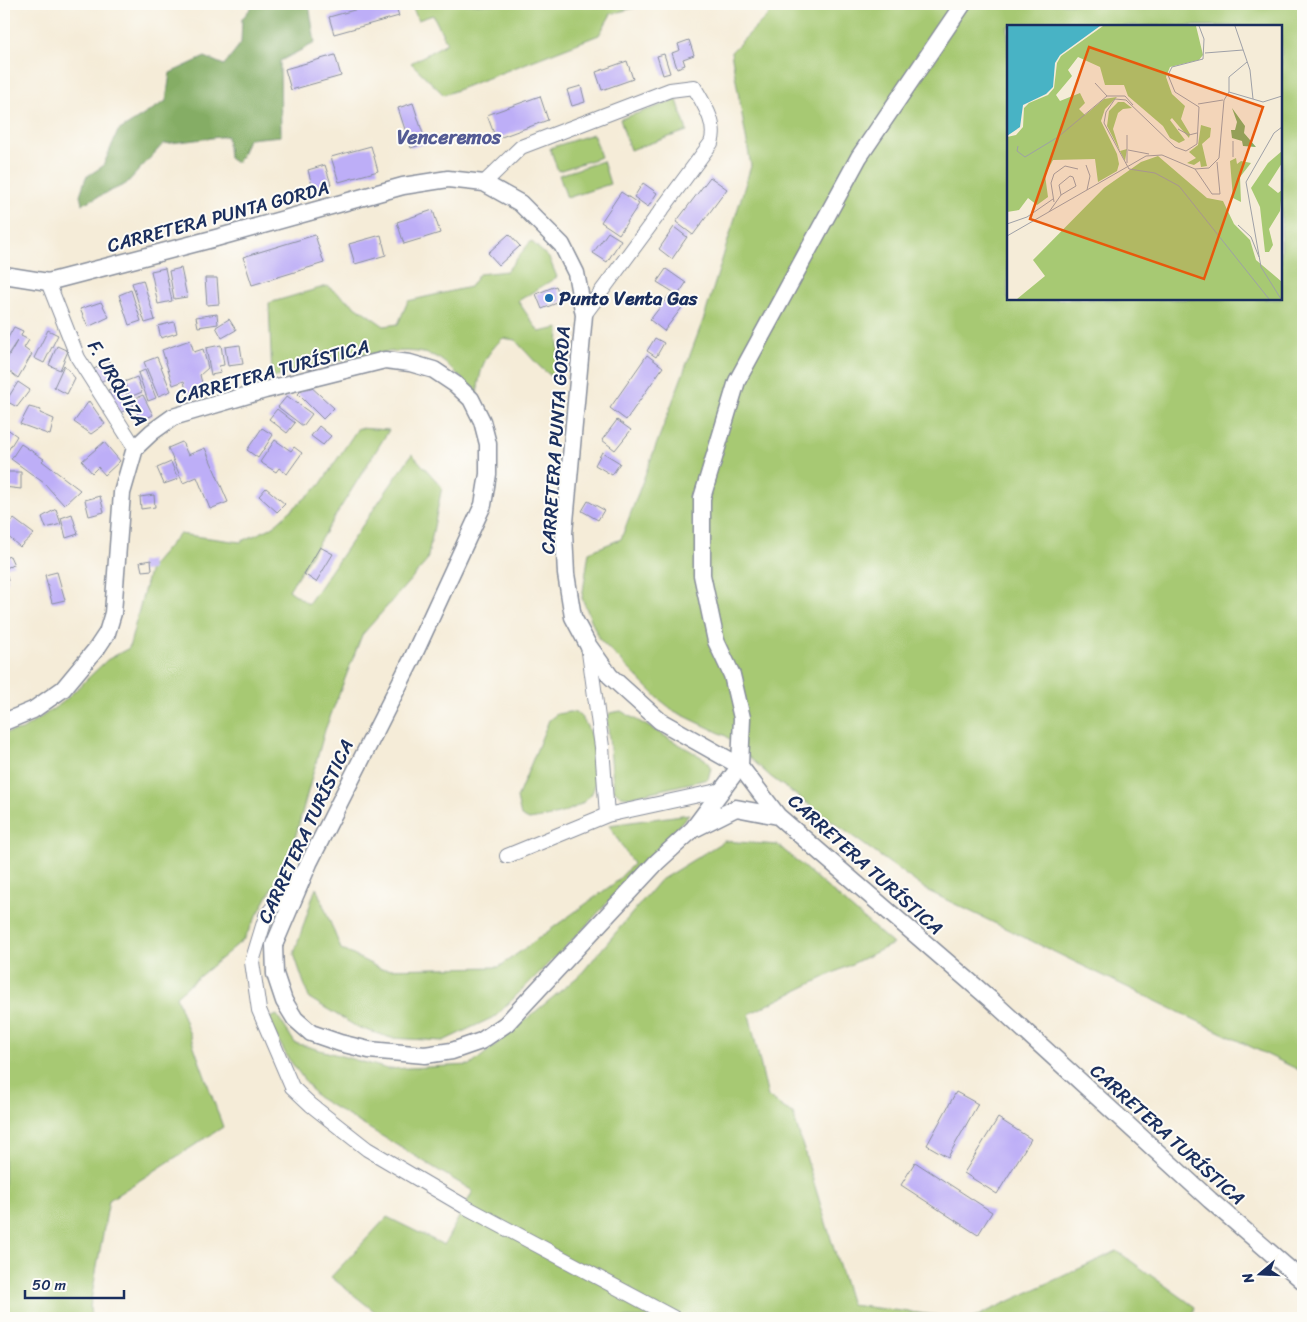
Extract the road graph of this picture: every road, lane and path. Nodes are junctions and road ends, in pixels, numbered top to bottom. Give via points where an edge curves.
1 (963, 4) edge
2 (484, 183) junction
3 (4, 275) edge
4 (48, 282) junction
5 (584, 315) junction
6 (135, 448) junction
7 (588, 645) junction
8 (4, 722) edge
9 (740, 766) junction
10 (722, 790) junction
11 (606, 815) junction
12 (778, 816) junction
13 (693, 829) junction
14 (507, 856) dead end
15 (309, 863) junction
16 (1303, 1281) edge
17 (674, 1318) edge

1 - 9 main road via 859,157 737,381 702,498 702,575 716,640 732,675 742,718
2 - 4 main road, CARRETERA PUNTA GORDA via 448,179 403,186
2 - 5 main road, CARRETERA PUNTA GORDA via 520,203 562,245 576,273
2 - 5 street via 521,147 670,90 694,87 710,118 715,134 712,143
3 - 4 main road, CARRETERA PUNTA GORDA
4 - 6 street, F. URQUIZA via 78,358
5 - 7 main road, CARRETERA PUNTA GORDA via 564,533 573,617
6 - 8 main road via 122,493 113,613 107,633 63,689 33,710
6 - 15 main road, CARRETERA TURÍSTICA via 173,417 385,360 434,370 471,400 482,421 488,444 483,505 411,661
7 - 9 main road, CARRETERA PUNTA GORDA via 610,676 660,721
7 - 11 street via 602,746
9 - 10 main road, CARRETERA TURÍSTICA
9 - 12 main road, CARRETERA TURÍSTICA
10 - 11 street
10 - 13 main road, CARRETERA TURÍSTICA
11 - 14 street
12 - 13 main road via 736,808
12 - 16 main road, CARRETERA TURÍSTICA via 990,999
13 - 15 main road, CARRETERA TURÍSTICA via 657,862 506,1024 481,1041 452,1051 425,1055 340,1044 312,1033 295,1019 284,1001 275,974 274,945
15 - 17 street via 266,916 252,962 259,1010 292,1087 367,1148 464,1206

